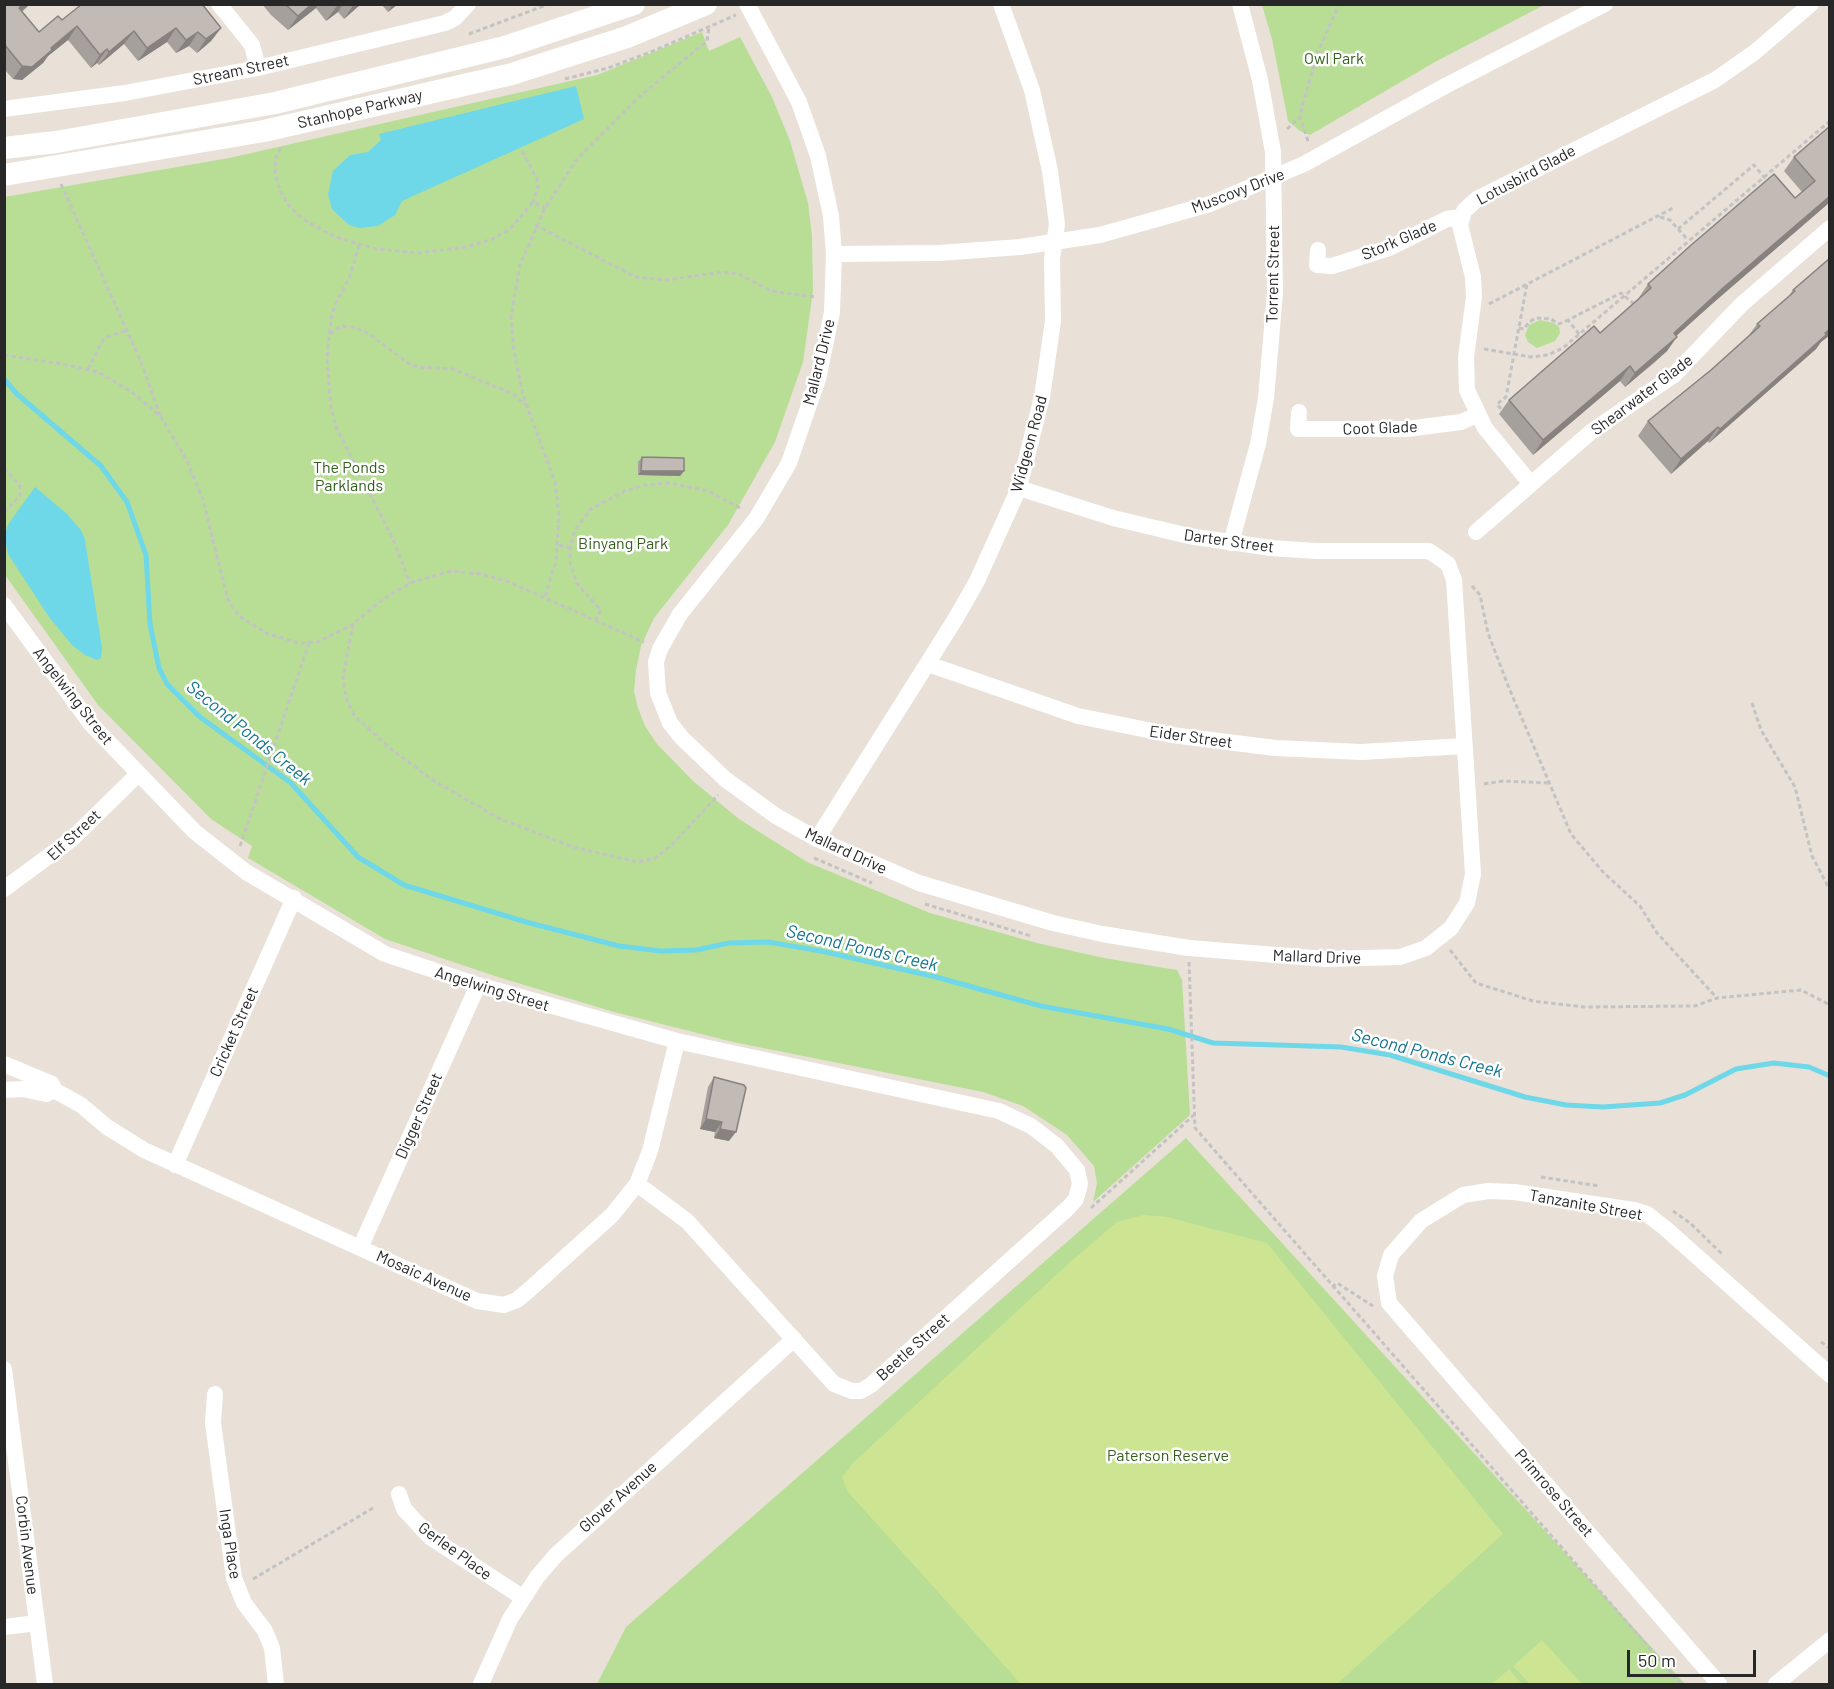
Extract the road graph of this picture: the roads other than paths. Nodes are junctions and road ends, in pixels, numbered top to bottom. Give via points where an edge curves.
1 (219, 4) edge
2 (468, 4) edge
3 (634, 4) edge
4 (747, 4) edge
5 (1001, 4) edge
6 (1240, 4) edge
7 (1605, 4) edge
8 (1811, 4) edge
9 (708, 15) edge
10 (258, 68) junction
11 (4, 109) edge
12 (4, 148) edge
13 (4, 175) edge
14 (1274, 178) junction
15 (1461, 217) junction
16 (1830, 228) edge
17 (1055, 242) junction
18 (1318, 250) dead end
19 (834, 254) junction
20 (1299, 412) dead end
21 (1477, 414) junction
22 (1531, 484) junction
23 (1018, 488) junction
24 (1476, 532) dead end
25 (1231, 543) junction
26 (1443, 559) joint
27 (4, 605) edge
28 (928, 664) junction
29 (1465, 746) junction
30 (138, 774) junction
31 (817, 839) junction
32 (4, 889) edge
33 (294, 898) junction
34 (478, 985) junction
35 (676, 1041) junction
36 (4, 1064) edge
37 (4, 1090) edge
38 (54, 1090) junction
39 (175, 1165) junction
40 (636, 1184) junction
41 (1080, 1184) joint
42 (360, 1248) junction
43 (1383, 1306) joint
44 (794, 1339) junction
45 (4, 1369) edge
46 (1830, 1375) edge
47 (215, 1394) dead end
48 (399, 1494) dead end
49 (522, 1597) junction
50 (37, 1623) junction
51 (4, 1627) edge
52 (1830, 1640) edge
53 (45, 1684) edge
54 (276, 1684) edge
55 (481, 1684) edge
56 (1719, 1684) edge
57 (1776, 1684) edge

1 - 10 street via 252,45
2 - 10 street, Stream Street via 456,18 445,23
3 - 12 main road, Stanhope Parkway via 505,47 275,103
4 - 19 street, Mallard Drive via 810,129 826,188
5 - 17 street, Widgeon Road via 1040,122 1057,224
6 - 14 street, Torrent Street via 1260,80
7 - 14 street, Muscovy Drive
8 - 15 street, Lotusbird Glade via 1715,80 1478,199
9 - 13 main road, Stanhope Parkway via 512,74 264,131
10 - 11 street, Stream Street via 125,93
14 - 17 street, Muscovy Drive via 1155,221
14 - 25 street, Torrent Street via 1275,293 1266,398 1258,444
15 - 18 street, Stork Glade via 1447,219 1389,248 1332,266 1317,265
15 - 21 street, Lotusbird Glade via 1461,233 1473,277 1466,381
16 - 22 street, Shearwater Glade via 1742,304 1674,375 1601,425
17 - 19 street, Muscovy Drive via 978,252
17 - 23 street, Widgeon Road via 1050,350 1032,445
19 - 31 street, Mallard Drive via 832,312 818,379 789,463 756,519 680,614 656,662 657,693 670,723 682,738 760,805
20 - 21 street, Coot Glade via 1298,429 1407,429 1461,422
21 - 22 street, Lotusbird Glade
22 - 24 street, Shearwater Glade
23 - 25 street, Darter Street via 1149,528
23 - 28 street, Widgeon Road via 977,581
25 - 26 street, Darter Street via 1316,551 1419,550
26 - 29 street, Mallard Drive via 1454,580
27 - 30 street, Angelwing Street via 91,724
28 - 29 street, Eider Street via 1077,716 1172,735 1275,748 1361,752
28 - 31 street, Widgeon Road
29 - 31 street, Mallard Drive via 1472,889 1450,928 1426,948 1400,957 1326,959 1238,953 1102,934 953,895
30 - 32 street, Elf Street via 43,863
30 - 33 street, Angelwing Street via 232,863
33 - 34 street, Angelwing Street via 385,954
33 - 39 street, Cricket Street
34 - 35 street, Angelwing Street
34 - 42 street, Digger Street
35 - 40 street, Mosaic Avenue via 650,1151
35 - 41 street, Angelwing Street via 999,1111 1031,1126 1058,1146 1077,1170
36 - 38 street, Mosaic Avenue via 52,1084
37 - 38 street, Mosaic Avenue via 46,1094
38 - 39 street, Mosaic Avenue via 125,1139
39 - 42 street, Mosaic Avenue
40 - 42 street, Mosaic Avenue via 612,1215 529,1290 504,1305 477,1301
40 - 44 street, Beetle Street via 687,1221
41 - 44 street, Beetle Street via 1076,1199 1068,1208 861,1391 843,1390 834,1384
43 - 46 street, Tanzanite Street via 1391,1255 1421,1221 1463,1195 1514,1192 1634,1210 1647,1214 1665,1228
43 - 56 street, Primrose Street
44 - 49 street, Glover Avenue via 580,1530
45 - 50 street, Corbin Avenue
47 - 54 street, Inga Place via 213,1423 234,1578 244,1603 265,1631 272,1648
48 - 49 street, Gerlee Place via 404,1509 430,1537
49 - 55 street, Glover Avenue
50 - 51 street
50 - 53 street, Corbin Avenue
52 - 57 street

